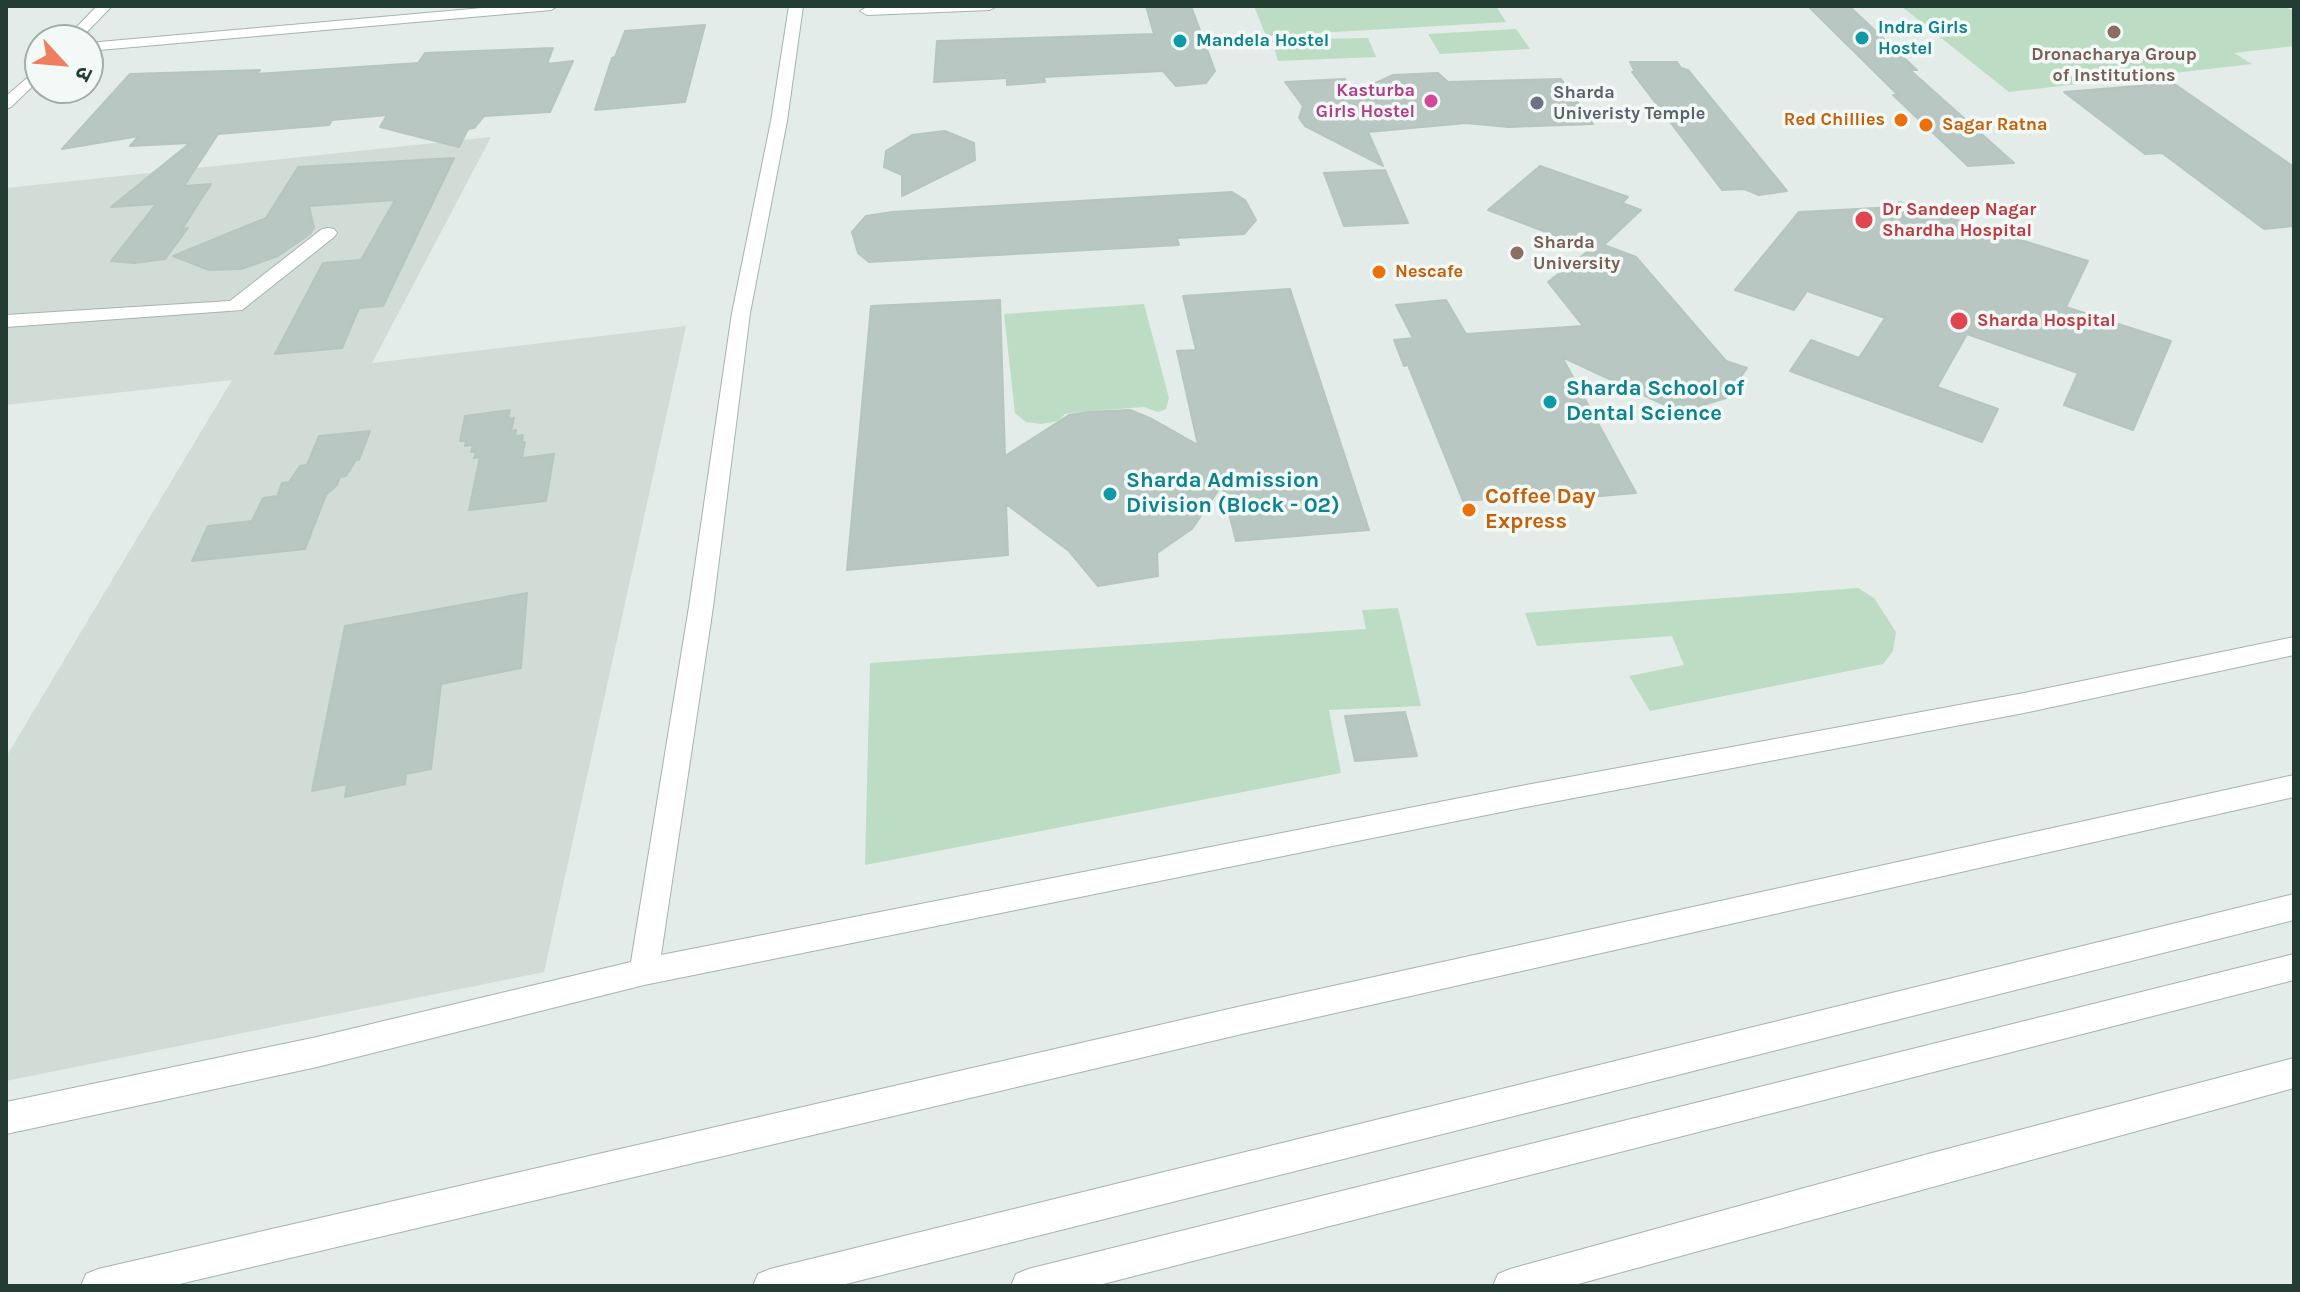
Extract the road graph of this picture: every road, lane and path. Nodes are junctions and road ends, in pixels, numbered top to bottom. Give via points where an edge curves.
1 (105, 6) edge
2 (360, 6) edge
3 (551, 6) edge
4 (796, 6) edge
5 (990, 6) edge
6 (867, 11) dead end
7 (87, 24) edge
8 (347, 25) junction
9 (104, 46) edge
10 (24, 87) edge
11 (6, 104) edge
12 (328, 233) dead end
13 (6, 321) edge
14 (2294, 646) edge
15 (2294, 786) edge
16 (2294, 907) edge
17 (2294, 967) edge
18 (644, 972) junction
19 (2294, 1073) edge
20 (6, 1118) edge
21 (98, 1286) edge
22 (770, 1286) edge
23 (1028, 1286) edge
24 (1510, 1286) edge

1 - 7 street
2 - 8 street
3 - 8 street
4 - 18 street via 741,313
5 - 6 street
8 - 9 street
10 - 11 street
12 - 13 street via 235,306
14 - 18 street
15 - 21 street via 1226,1024
16 - 22 street
17 - 23 street
18 - 20 street via 317,1052
19 - 24 street

